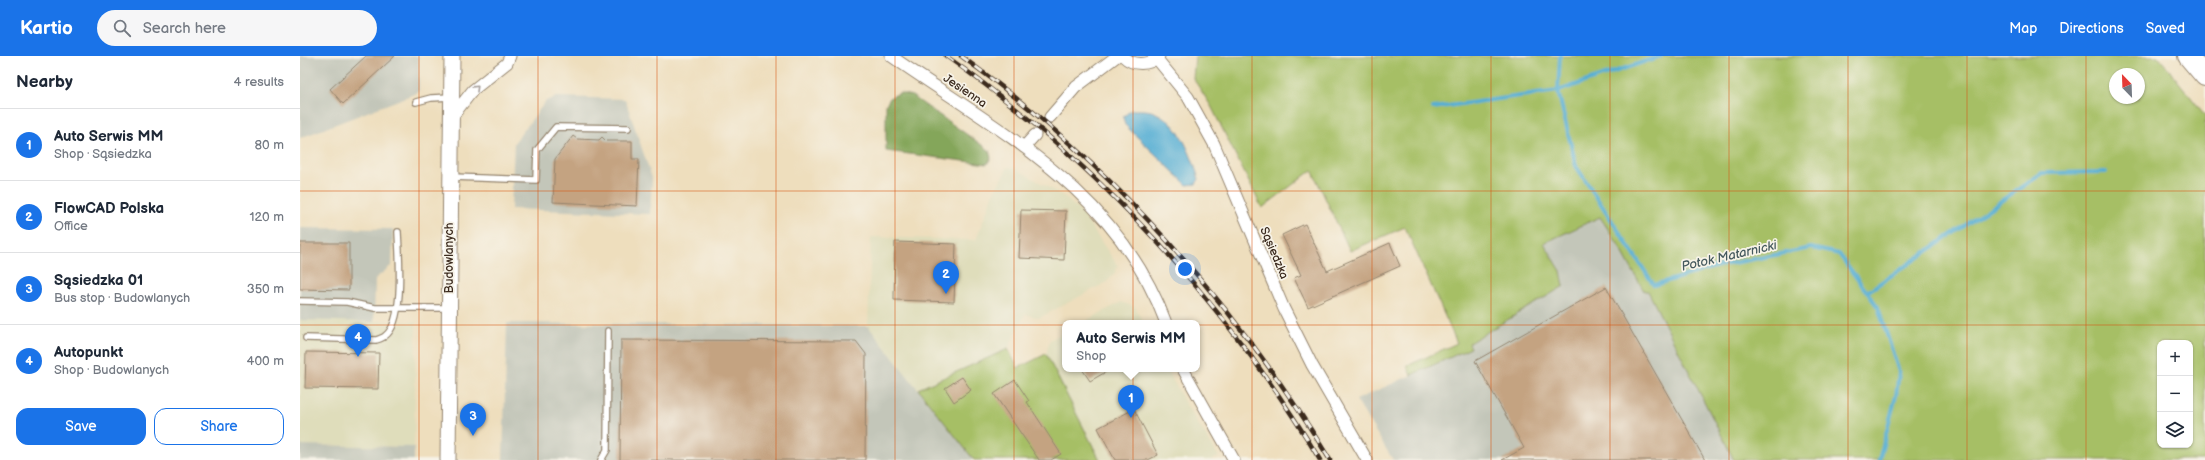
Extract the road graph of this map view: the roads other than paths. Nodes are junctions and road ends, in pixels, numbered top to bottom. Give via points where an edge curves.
1 (452, 56) edge
2 (510, 56) edge
3 (891, 56) edge
4 (1117, 56) edge
5 (1123, 56) edge
6 (2188, 56) edge
7 (1158, 57) edge
8 (2205, 76) edge
9 (451, 97) junction
10 (416, 102) dead end
11 (1050, 117) tunnel mouth
12 (451, 118) junction
13 (628, 128) dead end
14 (1035, 135) tunnel mouth
15 (1024, 147) junction
16 (449, 177) junction
17 (398, 232) dead end
18 (300, 301) edge
19 (399, 308) junction
20 (449, 308) junction
21 (1165, 320) edge
22 (608, 331) dead end
23 (306, 338) dead end
24 (1185, 372) edge
25 (448, 460) edge
26 (601, 460) edge
27 (1234, 460) edge
28 (1367, 460) edge

1 - 9 main road, Budowlanych
12 -> 2 street via 473,90 507,63
3 - 15 street, Jesienna
4 - 11 street via 1076,87
5 - 7 street via 1141,64
6 - 8 highway
7 - 28 street, Sąsiedzka via 1188,97 1214,144 1284,309 1315,371
9 - 10 lane
9 - 12 main road, Budowlanych
12 - 16 main road, Budowlanych
13 - 16 lane via 556,127 538,150 536,180
14 - 15 street
15 - 21 street via 1077,189 1119,235 1142,271
16 - 20 main road, Budowlanych
17 - 19 lane
18 - 19 lane via 347,302 375,308
19 - 20 lane
19 - 23 lane via 391,329 385,336 376,340
20 - 25 main road, Budowlanych
22 - 26 lane via 607,450
24 - 27 street

